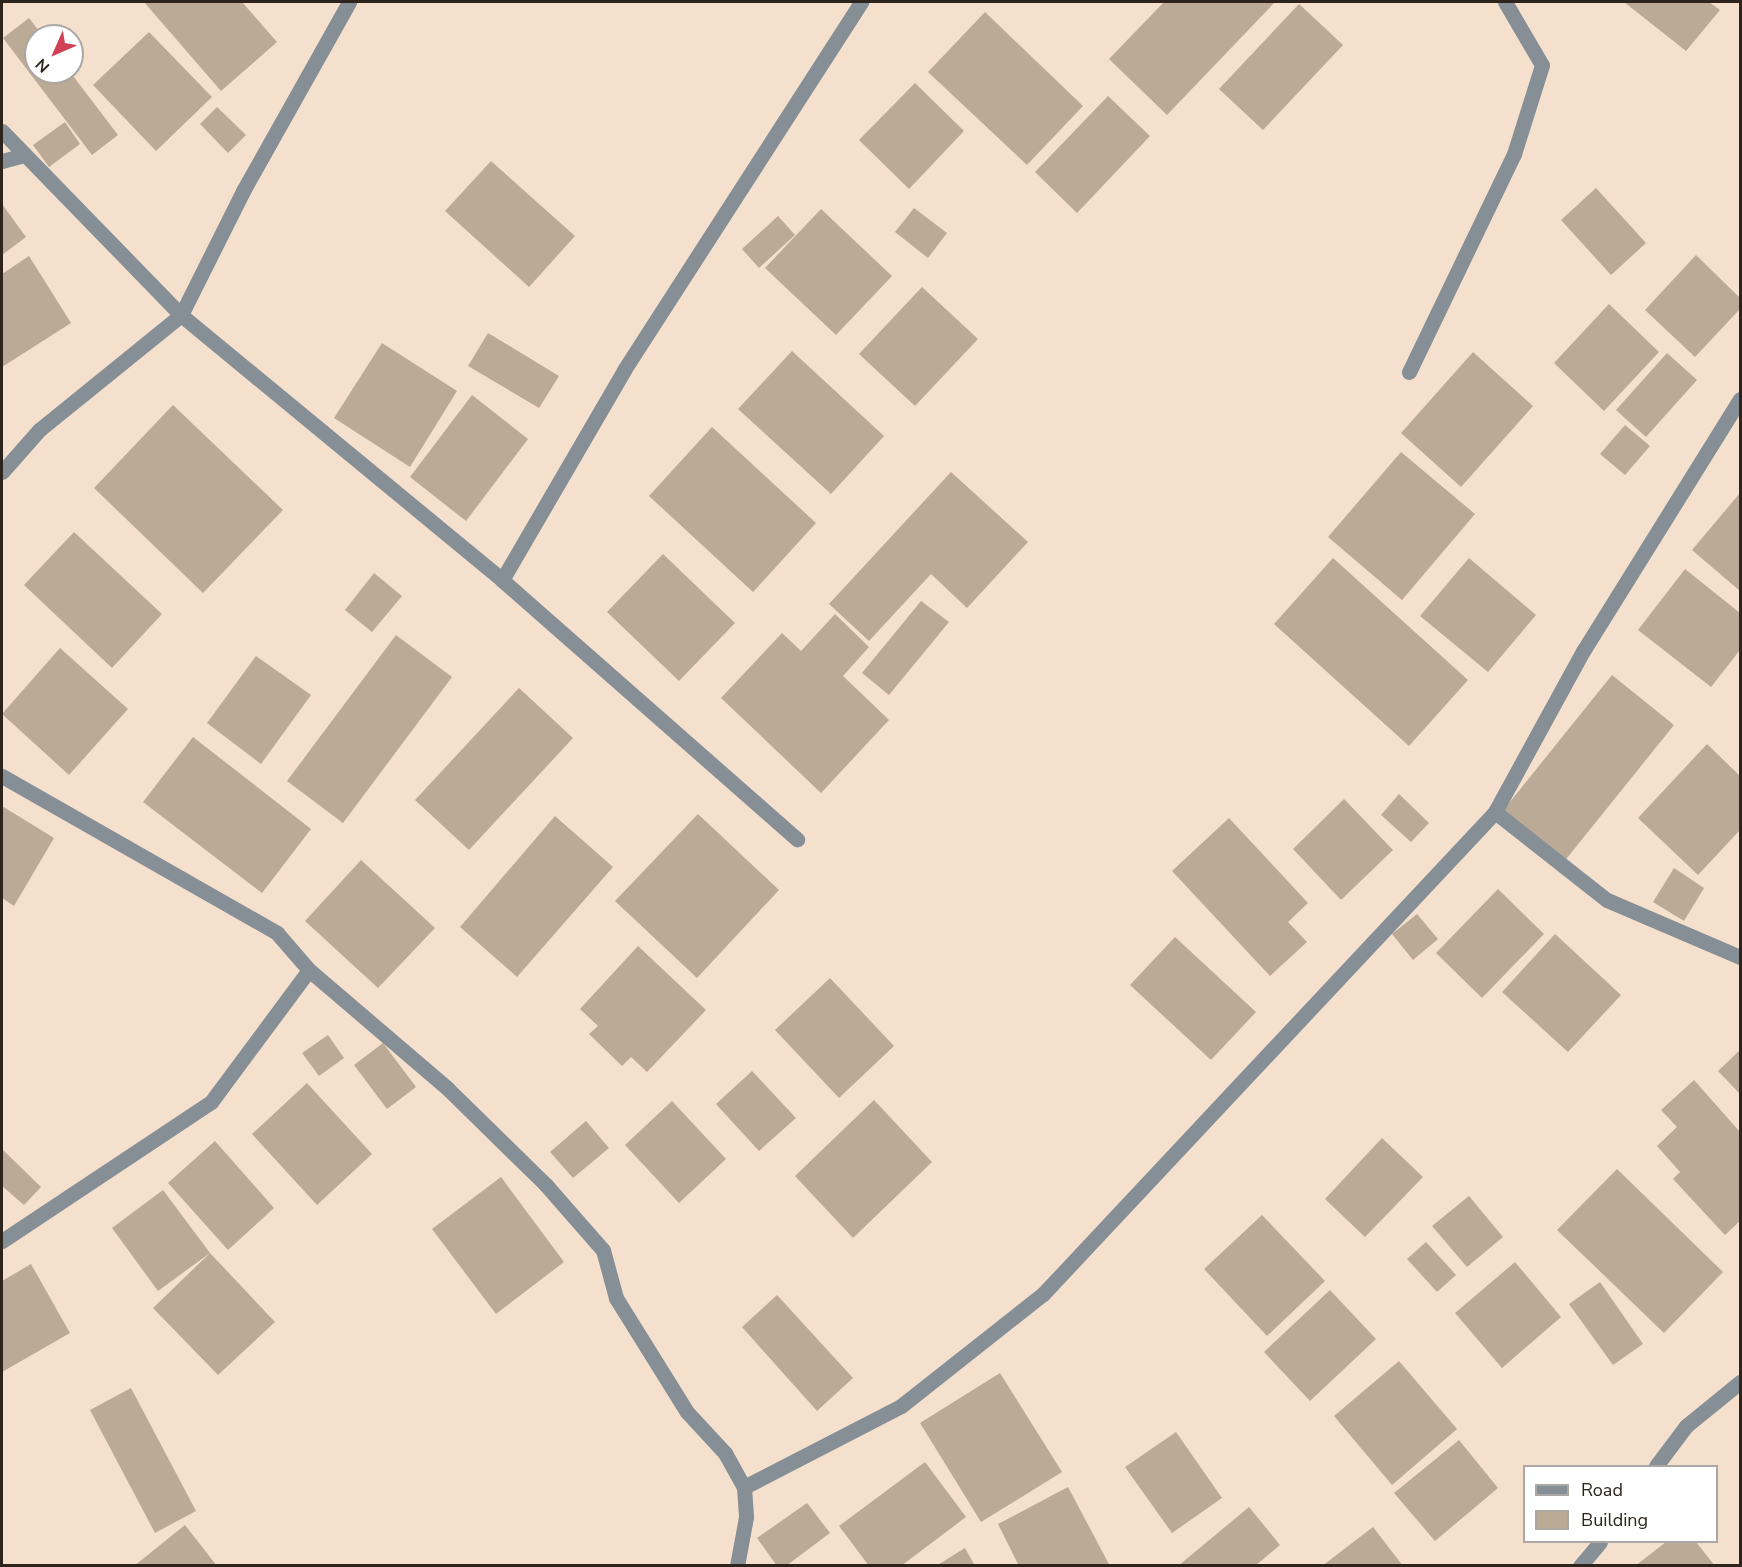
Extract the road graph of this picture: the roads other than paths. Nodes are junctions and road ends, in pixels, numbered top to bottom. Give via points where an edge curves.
1 (349, 2) edge
2 (861, 2) edge
3 (1505, 2) edge
4 (2, 131) edge
5 (21, 156) junction
6 (2, 161) edge
7 (182, 315) junction
8 (1409, 372) dead end
9 (1740, 399) edge
10 (2, 472) edge
11 (502, 580) junction
12 (2, 777) edge
13 (1495, 812) junction
14 (797, 839) dead end
15 (1740, 957) edge
16 (309, 970) junction
17 (2, 1241) edge
18 (1740, 1382) edge
19 (1657, 1465) edge
20 (744, 1487) junction
21 (1599, 1543) edge
22 (737, 1566) edge
23 (1580, 1566) edge

1 - 7 street via 243,191
2 - 11 street via 624,370
3 - 8 street via 1542,65 1514,154
4 - 5 street
5 - 6 street
5 - 7 street
7 - 10 street via 39,430
7 - 11 street
9 - 13 street via 1583,651
11 - 14 street
12 - 16 street via 277,933
13 - 15 street via 1608,900
13 - 20 street via 1043,1294 901,1406
16 - 17 street via 211,1102
16 - 20 street via 447,1088 546,1185 603,1250 616,1298 687,1413 725,1453
18 - 19 street via 1686,1426
20 - 22 street via 746,1517
21 - 23 street

